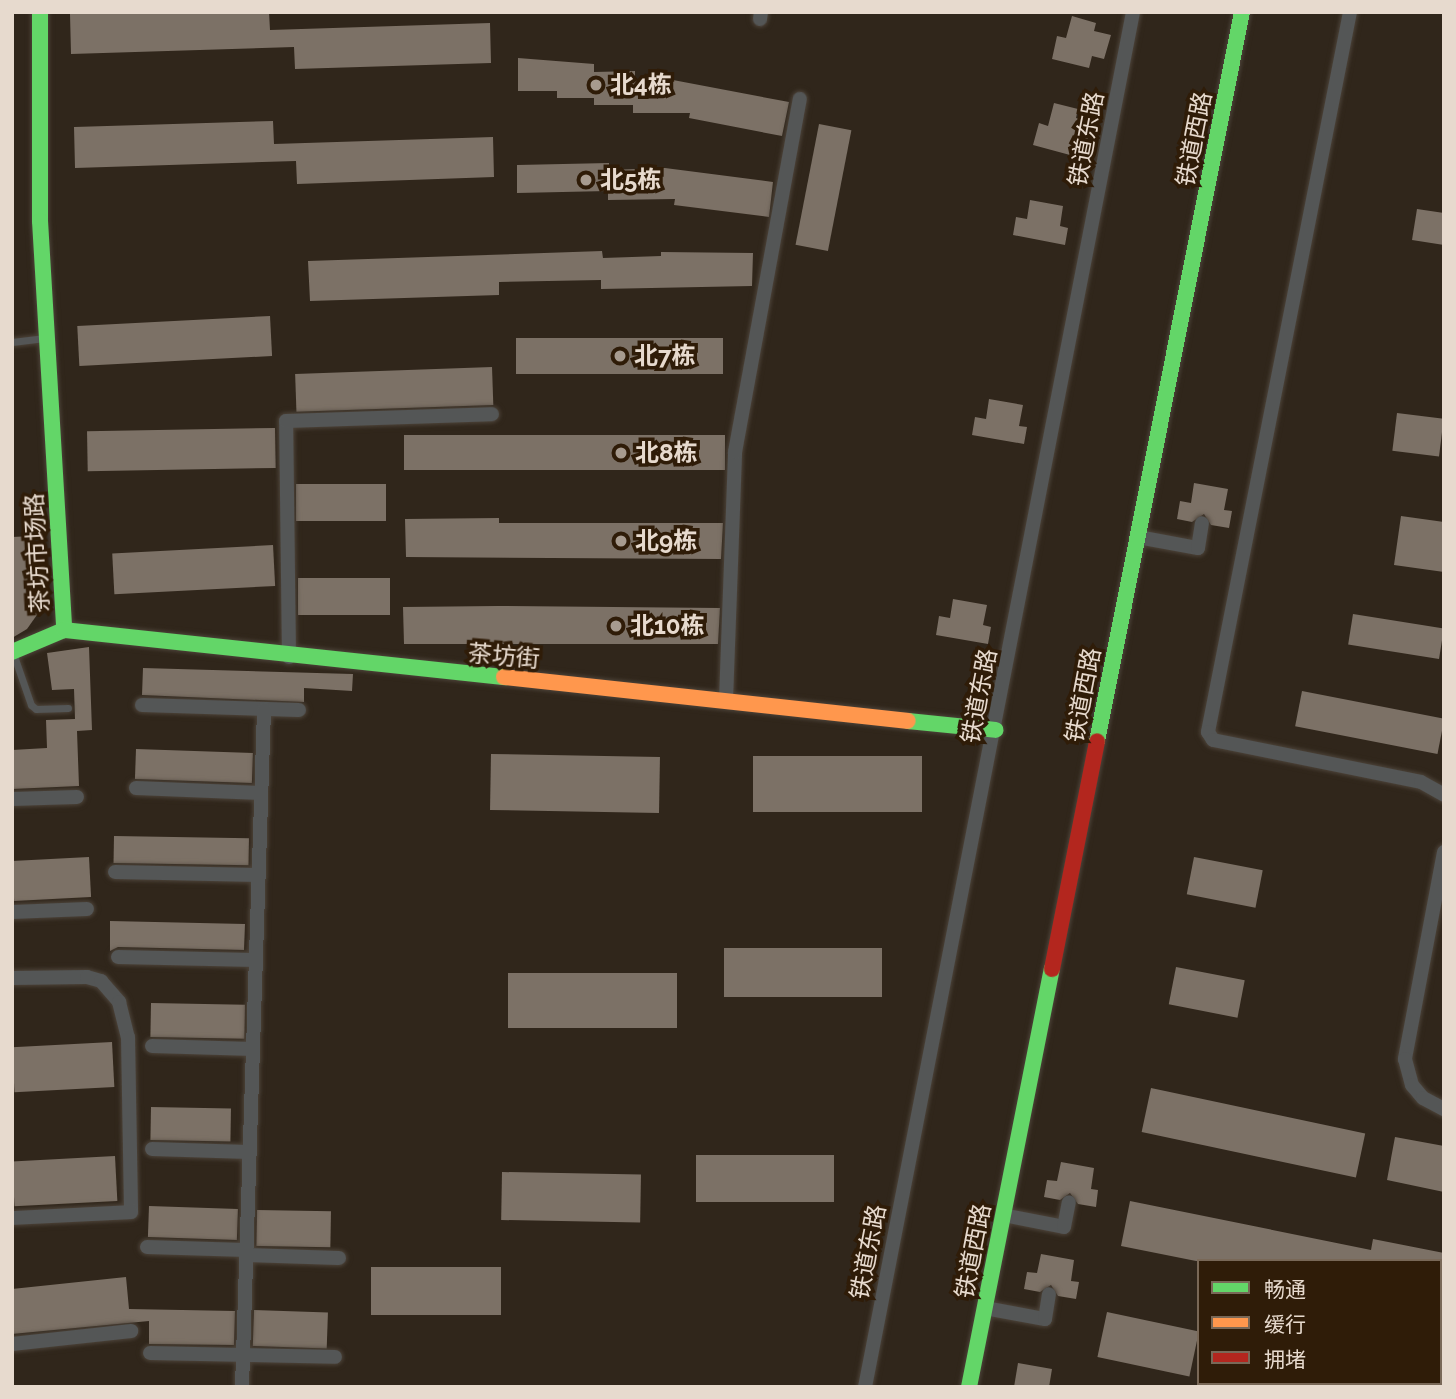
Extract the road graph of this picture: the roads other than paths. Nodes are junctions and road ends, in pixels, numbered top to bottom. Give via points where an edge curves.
1 (40, 12) edge
2 (1133, 12) edge
3 (1242, 12) edge
4 (1350, 12) edge
5 (800, 99) dead end
6 (47, 338) junction
7 (12, 342) edge
8 (492, 414) dead end
9 (1202, 523) dead end
10 (1138, 537) junction
11 (64, 630) junction
12 (12, 652) edge
13 (289, 657) junction
14 (726, 700) junction
15 (142, 705) dead end
16 (68, 708) dead end
17 (264, 709) junction
18 (299, 710) dead end
19 (996, 730) junction
20 (136, 788) dead end
21 (261, 793) junction
22 (1444, 794) edge
23 (78, 797) dead end
24 (12, 799) edge
25 (1444, 852) edge
26 (115, 872) dead end
27 (258, 875) junction
28 (87, 909) dead end
29 (12, 912) edge
30 (118, 957) dead end
31 (256, 960) junction
32 (12, 978) edge
33 (152, 1046) dead end
34 (253, 1049) junction
35 (1444, 1109) edge
36 (152, 1149) dead end
37 (249, 1152) junction
38 (1069, 1202) dead end
39 (1003, 1215) junction
40 (12, 1218) edge
41 (148, 1247) dead end
42 (246, 1252) junction
43 (339, 1258) dead end
44 (1049, 1294) dead end
45 (985, 1308) junction
46 (131, 1331) dead end
47 (12, 1344) edge
48 (150, 1353) dead end
49 (243, 1355) junction
50 (335, 1357) dead end
51 (242, 1387) edge
52 (865, 1387) edge
53 (969, 1387) edge

1 - 6 street, 茶坊市场路 via 40,221
2 - 19 street, 铁道东路
3 - 10 street, 铁道西路
4 - 22 street via 1208,732 1213,740 1422,782
5 - 14 street via 735,452
6 - 7 lane
6 - 11 street, 茶坊市场路
8 - 13 street via 286,421
9 - 10 street via 1198,548
10 - 39 street, 铁道西路
11 - 12 street
11 - 13 street, 茶坊街
12 - 16 lane via 31,705 36,709
13 - 14 street, 茶坊街
14 - 19 street, 茶坊街
15 - 17 street
17 - 18 street
17 - 21 street
19 - 52 street, 铁道东路
20 - 21 street
21 - 27 street
23 - 24 street
25 - 35 street via 1405,1059 1412,1085 1423,1098
26 - 27 street
27 - 31 street
28 - 29 street
30 - 31 street
31 - 34 street
32 - 40 street via 87,977 102,981 119,1002 128,1037 131,1212
33 - 34 street
34 - 37 street
36 - 37 street
37 - 42 street
38 - 39 street via 1065,1227
39 - 45 street, 铁道西路
41 - 42 street
42 - 43 street
42 - 49 street
44 - 45 street via 1045,1319
45 - 53 street, 铁道西路
46 - 47 street
48 - 49 street
49 - 50 street
49 - 51 street

